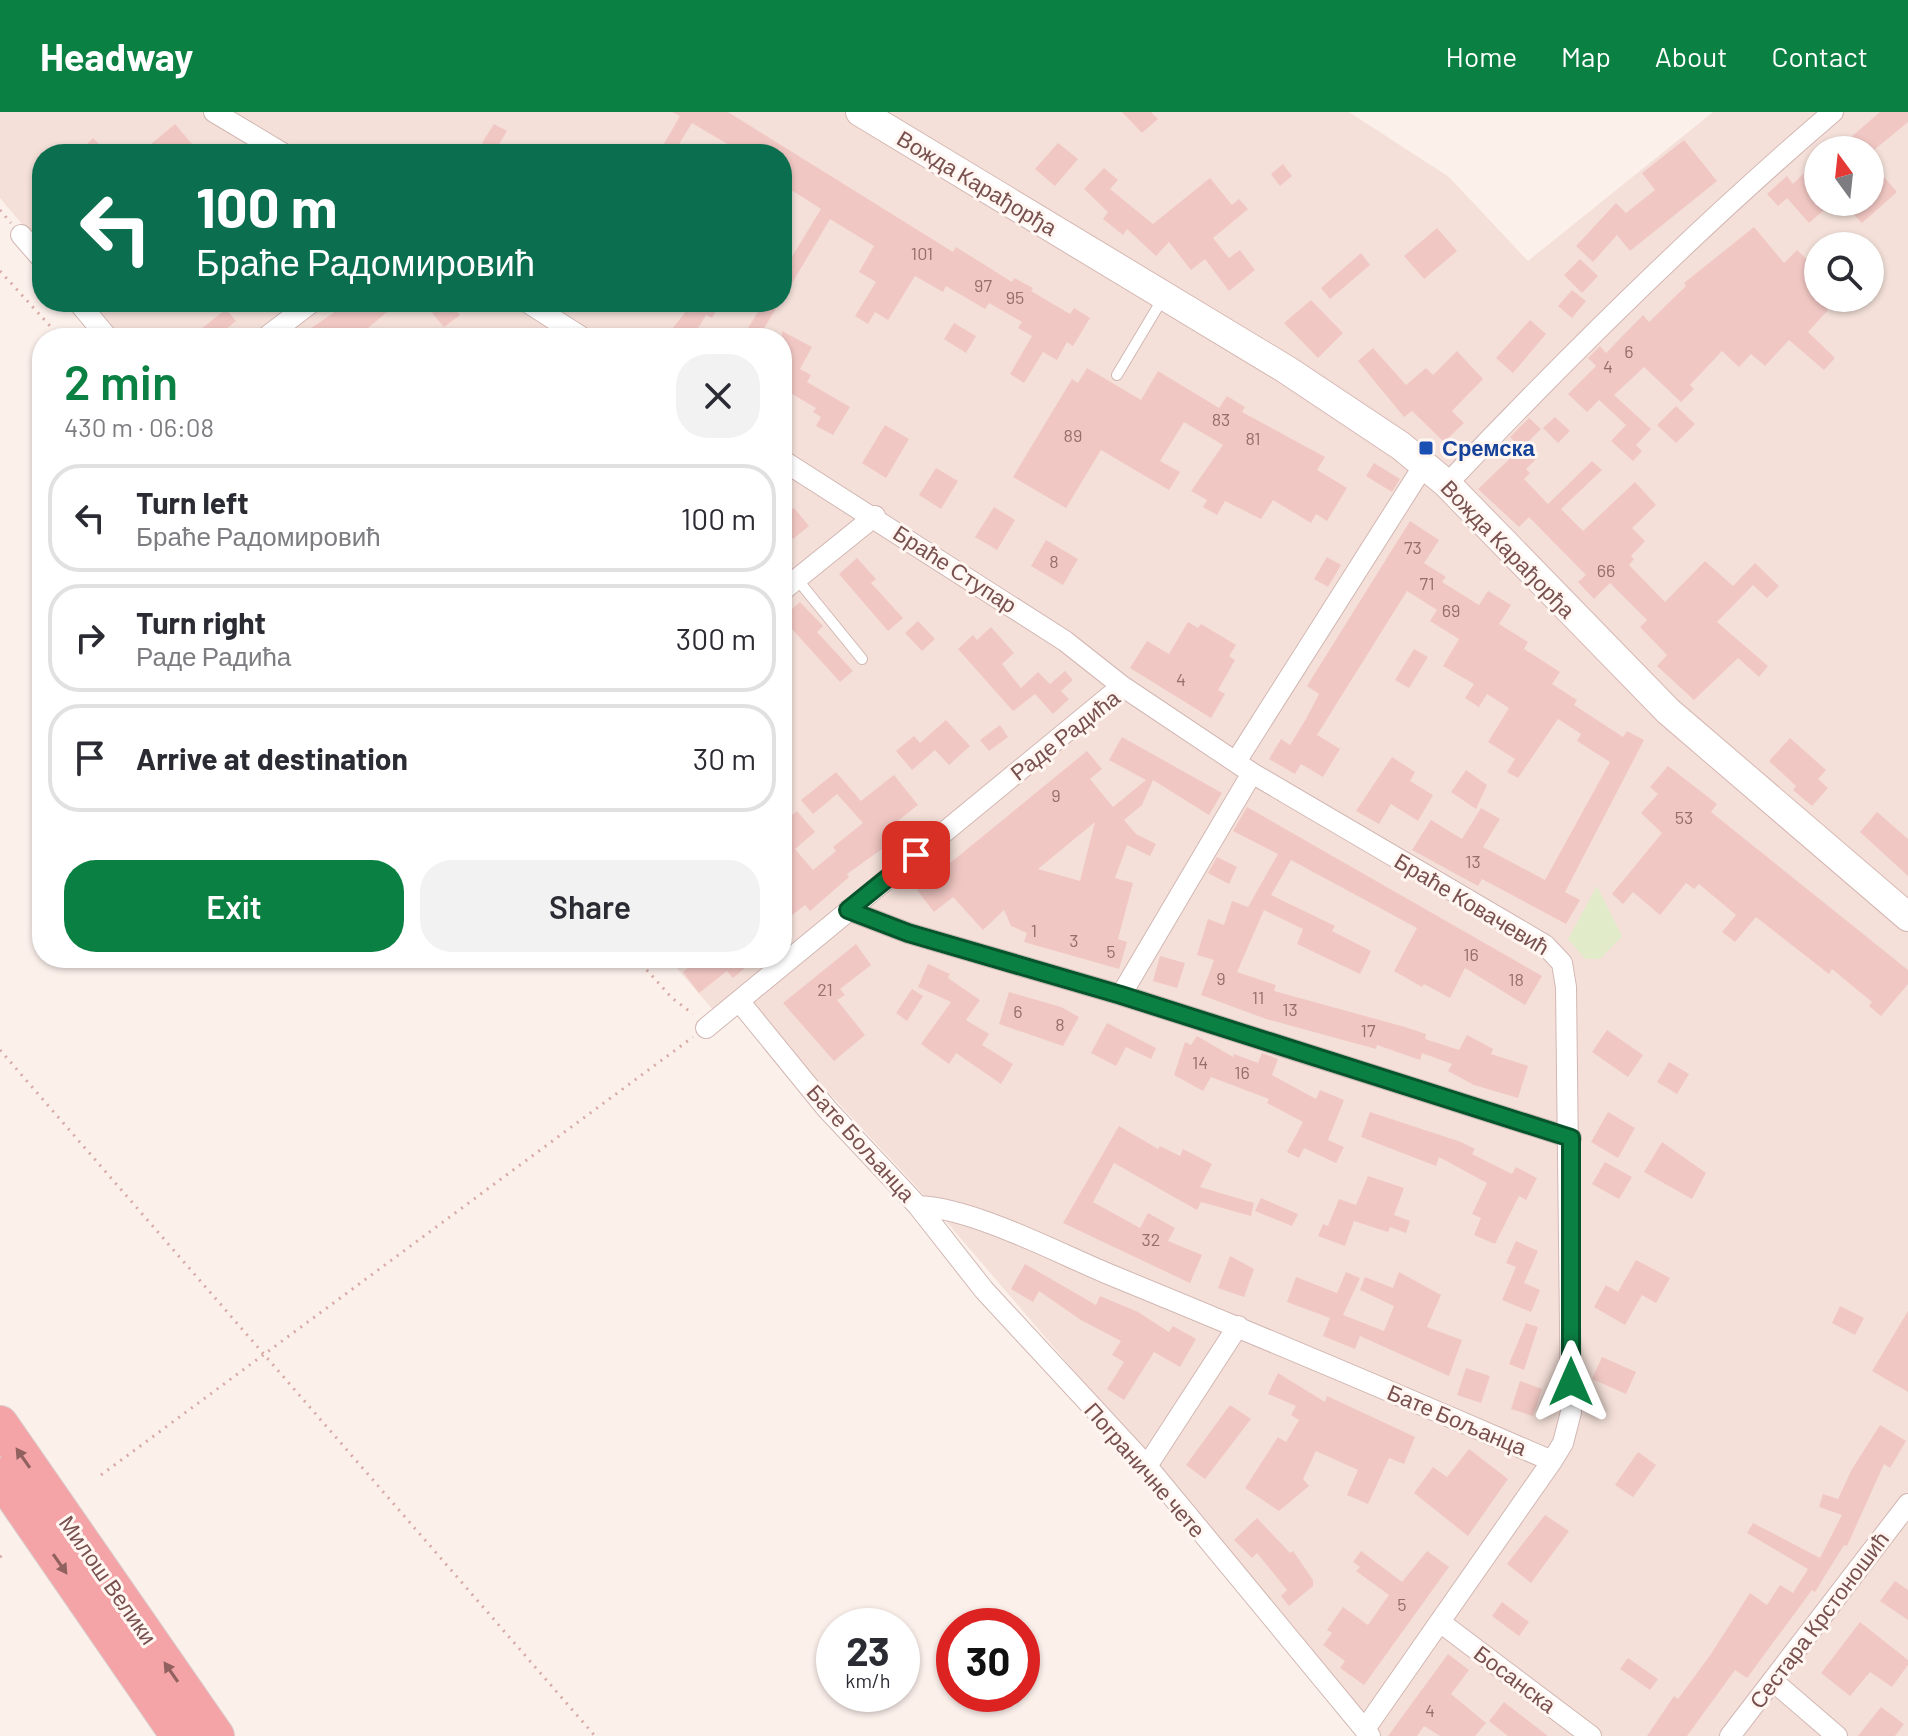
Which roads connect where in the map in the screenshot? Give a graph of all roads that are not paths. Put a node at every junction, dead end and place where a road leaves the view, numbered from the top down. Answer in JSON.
{"nodes":[{"id":1,"x":214,"y":112,"type":"edge"},
{"id":2,"x":860,"y":112,"type":"edge"},
{"id":3,"x":1833,"y":112,"type":"edge"},
{"id":4,"x":267,"y":144,"type":"edge"},
{"id":5,"x":21,"y":235,"type":"dead end"},
{"id":6,"x":32,"y":248,"type":"edge"},
{"id":7,"x":1164,"y":296,"type":"junction"},
{"id":8,"x":86,"y":312,"type":"edge"},
{"id":9,"x":299,"y":312,"type":"edge"},
{"id":10,"x":543,"y":312,"type":"edge"},
{"id":11,"x":100,"y":328,"type":"edge"},
{"id":12,"x":278,"y":328,"type":"edge"},
{"id":13,"x":567,"y":328,"type":"edge"},
{"id":14,"x":1117,"y":375,"type":"dead end"},
{"id":15,"x":1424,"y":465,"type":"junction"},
{"id":16,"x":792,"y":466,"type":"edge"},
{"id":17,"x":1447,"y":484,"type":"junction"},
{"id":18,"x":875,"y":516,"type":"junction"},
{"id":19,"x":792,"y":583,"type":"edge"},
{"id":20,"x":792,"y":587,"type":"edge"},
{"id":21,"x":862,"y":659,"type":"dead end"},
{"id":22,"x":1122,"y":686,"type":"junction"},
{"id":23,"x":1244,"y":767,"type":"junction"},
{"id":24,"x":848,"y":910,"type":"junction"},
{"id":25,"x":1908,"y":917,"type":"edge"},
{"id":26,"x":792,"y":957,"type":"edge"},
{"id":27,"x":779,"y":968,"type":"edge"},
{"id":28,"x":1121,"y":995,"type":"junction"},
{"id":29,"x":739,"y":1001,"type":"junction"},
{"id":30,"x":711,"y":1024,"type":"road end"},
{"id":31,"x":1571,"y":1138,"type":"junction"},
{"id":32,"x":918,"y":1206,"type":"junction"},
{"id":33,"x":1238,"y":1326,"type":"junction"},
{"id":34,"x":0,"y":1424,"type":"edge"},
{"id":35,"x":1552,"y":1461,"type":"junction"},
{"id":36,"x":1147,"y":1466,"type":"junction"},
{"id":37,"x":0,"y":1476,"type":"edge"},
{"id":38,"x":1908,"y":1504,"type":"edge"},
{"id":39,"x":1440,"y":1622,"type":"junction"},
{"id":40,"x":1773,"y":1681,"type":"junction"},
{"id":41,"x":1367,"y":1732,"type":"edge"},
{"id":42,"x":179,"y":1736,"type":"edge"},
{"id":43,"x":216,"y":1736,"type":"edge"},
{"id":44,"x":1591,"y":1736,"type":"edge"},
{"id":45,"x":1730,"y":1736,"type":"edge"},
{"id":46,"x":1837,"y":1736,"type":"edge"}],
"edges":[{"from":1,"to":4,"type":"street"},
{"from":2,"to":7,"type":"main road","name":"Вожда Карађорђа"},
{"from":3,"to":17,"type":"street"},
{"from":5,"to":6,"type":"street"},
{"from":7,"to":14,"type":"lane"},
{"from":7,"to":15,"type":"main road","name":"Вожда Карађорђа"},
{"from":8,"to":11,"type":"street"},
{"from":9,"to":12,"type":"street"},
{"from":10,"to":13,"type":"street"},
{"from":15,"to":17,"type":"main road","name":"Вожда Карађорђа"},
{"from":15,"to":23,"type":"street"},
{"from":16,"to":18,"type":"street","name":"Браће Ступар"},
{"from":17,"to":25,"type":"main road","name":"Вожда Карађорђа"},
{"from":18,"to":19,"type":"street"},
{"from":18,"to":22,"type":"street","name":"Браће Ступар"},
{"from":20,"to":21,"type":"lane"},
{"from":22,"to":23,"type":"street","name":"Раде Радића"},
{"from":22,"to":24,"type":"street","name":"Раде Радића"},
{"from":23,"to":28,"type":"street"},
{"from":23,"to":31,"type":"street","name":"Браће Ковачевић"},
{"from":24,"to":26,"type":"street","name":"Раде Радића"},
{"from":24,"to":28,"type":"street"},
{"from":27,"to":29,"type":"street","name":"Раде Радића"},
{"from":28,"to":31,"type":"street"},
{"from":29,"to":30,"type":"street","name":"Раде Радића"},
{"from":29,"to":32,"type":"street","name":"Бате Бољанца"},
{"from":31,"to":35,"type":"street","name":"Браће Ковачевић"},
{"from":32,"to":33,"type":"street","name":"Бате Бољанца"},
{"from":32,"to":36,"type":"street","name":"Пограничне чете"},
{"from":33,"to":35,"type":"street","name":"Бате Бољанца"},
{"from":33,"to":36,"type":"street"},
{"from":43,"to":34,"type":"highway","name":"Милош Велики","one_way":true},
{"from":35,"to":39,"type":"street","name":"Бате Бољанца"},
{"from":36,"to":41,"type":"street","name":"Пограничне чете"},
{"from":37,"to":42,"type":"highway","name":"Милош Велики","one_way":true},
{"from":38,"to":40,"type":"street","name":"Сестара Крстоношић"},
{"from":39,"to":41,"type":"street","name":"Бате Бољанца"},
{"from":39,"to":44,"type":"street","name":"Босанска"},
{"from":40,"to":45,"type":"street","name":"Сестара Крстоношић"},
{"from":40,"to":46,"type":"street"}]}
